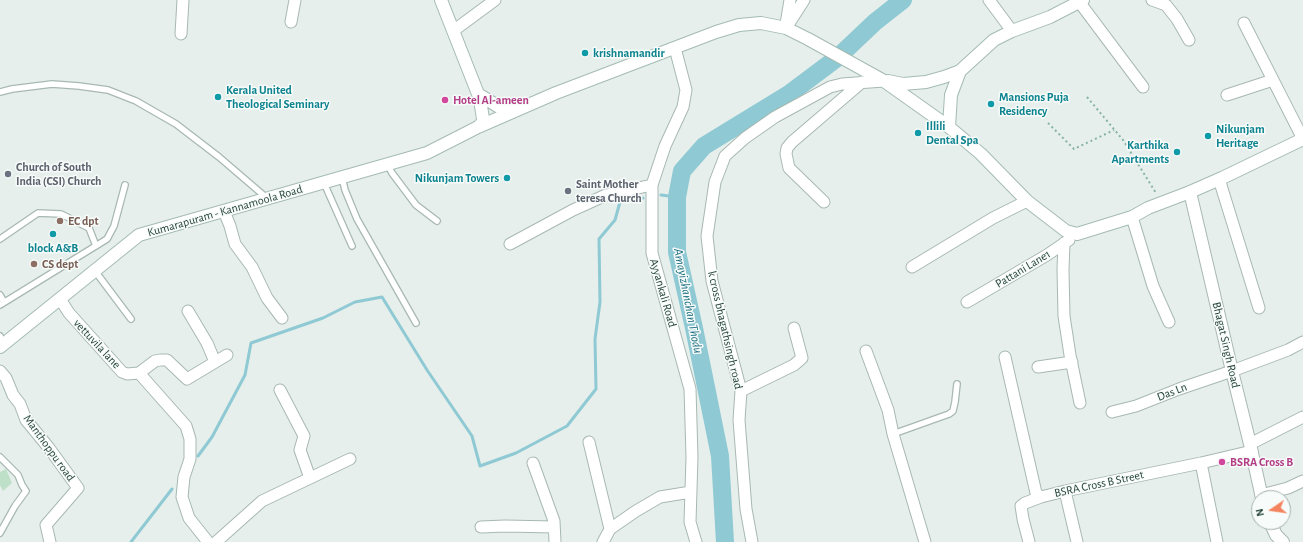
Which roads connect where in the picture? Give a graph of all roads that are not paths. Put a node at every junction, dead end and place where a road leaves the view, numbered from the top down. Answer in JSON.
{"nodes":[{"id":1,"x":183,"y":0,"type":"edge"},
{"id":2,"x":296,"y":0,"type":"edge"},
{"id":3,"x":441,"y":0,"type":"edge"},
{"id":4,"x":495,"y":0,"type":"edge"},
{"id":5,"x":790,"y":0,"type":"edge"},
{"id":6,"x":804,"y":0,"type":"edge"},
{"id":7,"x":989,"y":0,"type":"edge"},
{"id":8,"x":1152,"y":0,"type":"edge"},
{"id":9,"x":1081,"y":1,"type":"edge"},
{"id":10,"x":291,"y":22,"type":"dead end"},
{"id":11,"x":1244,"y":23,"type":"dead end"},
{"id":12,"x":786,"y":28,"type":"junction"},
{"id":13,"x":453,"y":31,"type":"junction"},
{"id":14,"x":1012,"y":31,"type":"junction"},
{"id":15,"x":182,"y":34,"type":"dead end"},
{"id":16,"x":1189,"y":40,"type":"dead end"},
{"id":17,"x":675,"y":48,"type":"junction"},
{"id":18,"x":960,"y":70,"type":"junction"},
{"id":19,"x":866,"y":78,"type":"junction"},
{"id":20,"x":1273,"y":80,"type":"junction"},
{"id":21,"x":884,"y":81,"type":"junction"},
{"id":22,"x":1144,"y":87,"type":"dead end"},
{"id":23,"x":0,"y":92,"type":"edge"},
{"id":24,"x":478,"y":94,"type":"junction"},
{"id":25,"x":1227,"y":95,"type":"dead end"},
{"id":26,"x":520,"y":109,"type":"junction"},
{"id":27,"x":478,"y":127,"type":"junction"},
{"id":28,"x":949,"y":127,"type":"junction"},
{"id":29,"x":1303,"y":139,"type":"edge"},
{"id":30,"x":387,"y":164,"type":"junction"},
{"id":31,"x":342,"y":177,"type":"junction"},
{"id":32,"x":1219,"y":179,"type":"junction"},
{"id":33,"x":324,"y":182,"type":"junction"},
{"id":34,"x":125,"y":185,"type":"dead end"},
{"id":35,"x":652,"y":185,"type":"junction"},
{"id":36,"x":1190,"y":192,"type":"junction"},
{"id":37,"x":268,"y":199,"type":"junction"},
{"id":38,"x":1027,"y":201,"type":"junction"},
{"id":39,"x":824,"y":202,"type":"dead end"},
{"id":40,"x":224,"y":212,"type":"junction"},
{"id":41,"x":1132,"y":217,"type":"junction"},
{"id":42,"x":437,"y":221,"type":"dead end"},
{"id":43,"x":1077,"y":234,"type":"junction"},
{"id":44,"x":0,"y":239,"type":"edge"},
{"id":45,"x":1064,"y":243,"type":"junction"},
{"id":46,"x":510,"y":244,"type":"dead end"},
{"id":47,"x":96,"y":246,"type":"junction"},
{"id":48,"x":352,"y":246,"type":"dead end"},
{"id":49,"x":912,"y":266,"type":"dead end"},
{"id":50,"x":94,"y":271,"type":"junction"},
{"id":51,"x":0,"y":295,"type":"edge"},
{"id":52,"x":60,"y":299,"type":"junction"},
{"id":53,"x":967,"y":302,"type":"dead end"},
{"id":54,"x":2,"y":304,"type":"edge"},
{"id":55,"x":1258,"y":308,"type":"dead end"},
{"id":56,"x":188,"y":311,"type":"dead end"},
{"id":57,"x":282,"y":318,"type":"dead end"},
{"id":58,"x":131,"y":319,"type":"dead end"},
{"id":59,"x":1169,"y":322,"type":"dead end"},
{"id":60,"x":416,"y":323,"type":"dead end"},
{"id":61,"x":794,"y":328,"type":"dead end"},
{"id":62,"x":1,"y":342,"type":"edge"},
{"id":63,"x":1303,"y":342,"type":"edge"},
{"id":64,"x":866,"y":351,"type":"dead end"},
{"id":65,"x":227,"y":355,"type":"dead end"},
{"id":66,"x":1005,"y":357,"type":"dead end"},
{"id":67,"x":1071,"y":358,"type":"junction"},
{"id":68,"x":215,"y":362,"type":"junction"},
{"id":69,"x":1038,"y":367,"type":"dead end"},
{"id":70,"x":0,"y":371,"type":"edge"},
{"id":71,"x":1232,"y":371,"type":"junction"},
{"id":72,"x":139,"y":373,"type":"junction"},
{"id":73,"x":957,"y":384,"type":"dead end"},
{"id":74,"x":280,"y":390,"type":"dead end"},
{"id":75,"x":741,"y":391,"type":"junction"},
{"id":76,"x":1080,"y":403,"type":"dead end"},
{"id":77,"x":1112,"y":412,"type":"dead end"},
{"id":78,"x":1303,"y":417,"type":"edge"},
{"id":79,"x":893,"y":434,"type":"junction"},
{"id":80,"x":589,"y":442,"type":"dead end"},
{"id":81,"x":1251,"y":447,"type":"junction"},
{"id":82,"x":0,"y":457,"type":"edge"},
{"id":83,"x":350,"y":459,"type":"dead end"},
{"id":84,"x":533,"y":463,"type":"dead end"},
{"id":85,"x":1201,"y":463,"type":"junction"},
{"id":86,"x":310,"y":478,"type":"junction"},
{"id":87,"x":1303,"y":481,"type":"edge"},
{"id":88,"x":1260,"y":490,"type":"edge"},
{"id":89,"x":1281,"y":490,"type":"edge"},
{"id":90,"x":1065,"y":491,"type":"junction"},
{"id":91,"x":691,"y":492,"type":"junction"},
{"id":92,"x":1041,"y":497,"type":"junction"},
{"id":93,"x":481,"y":527,"type":"dead end"},
{"id":94,"x":554,"y":527,"type":"junction"},
{"id":95,"x":610,"y":529,"type":"junction"},
{"id":96,"x":1274,"y":530,"type":"edge"},
{"id":97,"x":0,"y":533,"type":"edge"},
{"id":98,"x":50,"y":542,"type":"edge"},
{"id":99,"x":208,"y":542,"type":"edge"},
{"id":100,"x":216,"y":542,"type":"edge"},
{"id":101,"x":555,"y":542,"type":"edge"},
{"id":102,"x":603,"y":542,"type":"edge"},
{"id":103,"x":696,"y":542,"type":"edge"},
{"id":104,"x":752,"y":542,"type":"edge"},
{"id":105,"x":925,"y":542,"type":"edge"},
{"id":106,"x":1029,"y":542,"type":"edge"},
{"id":107,"x":1077,"y":542,"type":"edge"},
{"id":108,"x":1217,"y":542,"type":"edge"},
{"id":109,"x":1283,"y":542,"type":"edge"}],
"edges":[{"from":1,"to":15,"type":"street"},
{"from":2,"to":10,"type":"street"},
{"from":3,"to":13,"type":"main road"},
{"from":4,"to":13,"type":"street"},
{"from":5,"to":12,"type":"street"},
{"from":6,"to":12,"type":"street"},
{"from":7,"to":14,"type":"street"},
{"from":8,"to":16,"type":"street"},
{"from":9,"to":14,"type":"main road"},
{"from":9,"to":22,"type":"street"},
{"from":11,"to":20,"type":"street"},
{"from":12,"to":17,"type":"main road","name":"Kumarapuram - Kannamoola Road"},
{"from":12,"to":19,"type":"main road","name":"Kumarapuram - Kannamoola Road"},
{"from":13,"to":24,"type":"main road"},
{"from":14,"to":18,"type":"main road"},
{"from":17,"to":26,"type":"main road","name":"Kumarapuram - Kannamoola Road"},
{"from":17,"to":35,"type":"street","name":"Ayyankali Road"},
{"from":18,"to":21,"type":"main road"},
{"from":18,"to":28,"type":"main road"},
{"from":19,"to":21,"type":"main road","name":"Kumarapuram - Kannamoola Road"},
{"from":19,"to":39,"type":"street"},
{"from":19,"to":75,"type":"street","name":"k cross bhagathsingh road"},
{"from":20,"to":25,"type":"street"},
{"from":20,"to":29,"type":"street"},
{"from":21,"to":28,"type":"main road"},
{"from":23,"to":37,"type":"lane"},
{"from":24,"to":26,"type":"main road"},
{"from":24,"to":27,"type":"main road"},
{"from":26,"to":27,"type":"main road","name":"Kumarapuram - Kannamoola Road"},
{"from":27,"to":30,"type":"main road","name":"Kumarapuram - Kannamoola Road"},
{"from":28,"to":38,"type":"main road"},
{"from":29,"to":32,"type":"main road"},
{"from":30,"to":31,"type":"main road","name":"Kumarapuram - Kannamoola Road"},
{"from":30,"to":42,"type":"lane"},
{"from":31,"to":33,"type":"main road","name":"Kumarapuram - Kannamoola Road"},
{"from":31,"to":60,"type":"lane"},
{"from":32,"to":36,"type":"main road"},
{"from":32,"to":55,"type":"street"},
{"from":33,"to":37,"type":"main road","name":"Kumarapuram - Kannamoola Road"},
{"from":33,"to":48,"type":"lane"},
{"from":34,"to":47,"type":"lane"},
{"from":35,"to":46,"type":"street"},
{"from":35,"to":91,"type":"street","name":"Ayyankali Road"},
{"from":36,"to":41,"type":"main road"},
{"from":36,"to":71,"type":"main road","name":"Bhagat Singh Road"},
{"from":37,"to":40,"type":"main road","name":"Kumarapuram - Kannamoola Road"},
{"from":38,"to":43,"type":"main road"},
{"from":38,"to":49,"type":"street"},
{"from":40,"to":50,"type":"main road","name":"Kumarapuram - Kannamoola Road"},
{"from":40,"to":57,"type":"street"},
{"from":41,"to":43,"type":"main road"},
{"from":41,"to":59,"type":"street"},
{"from":43,"to":45,"type":"street","name":"Pattani Lane1"},
{"from":44,"to":47,"type":"lane"},
{"from":45,"to":53,"type":"street","name":"Pattani Lane1"},
{"from":45,"to":67,"type":"street"},
{"from":47,"to":54,"type":"lane"},
{"from":50,"to":52,"type":"main road","name":"Kumarapuram - Kannamoola Road"},
{"from":50,"to":58,"type":"lane"},
{"from":51,"to":54,"type":"lane"},
{"from":52,"to":62,"type":"main road","name":"Kumarapuram - Kannamoola Road"},
{"from":52,"to":72,"type":"street","name":"vettuvila lane"},
{"from":56,"to":68,"type":"street"},
{"from":61,"to":75,"type":"street"},
{"from":63,"to":71,"type":"street","name":"Das Ln"},
{"from":64,"to":79,"type":"street"},
{"from":65,"to":68,"type":"street"},
{"from":66,"to":92,"type":"street","name":"BSRA Cross B Street"},
{"from":67,"to":69,"type":"street"},
{"from":67,"to":76,"type":"street"},
{"from":68,"to":72,"type":"street"},
{"from":70,"to":98,"type":"street","name":"Manthoppu road"},
{"from":71,"to":77,"type":"street","name":"Das Ln"},
{"from":71,"to":81,"type":"main road","name":"Bhagat Singh Road"},
{"from":72,"to":99,"type":"street"},
{"from":73,"to":79,"type":"lane"},
{"from":74,"to":86,"type":"street"},
{"from":75,"to":104,"type":"street","name":"k cross bhagathsingh road"},
{"from":78,"to":81,"type":"street","name":"BSRA Cross B Street"},
{"from":79,"to":105,"type":"street"},
{"from":80,"to":95,"type":"street"},
{"from":81,"to":85,"type":"street","name":"BSRA Cross B Street"},
{"from":81,"to":88,"type":"main road","name":"Bhagat Singh Road"},
{"from":82,"to":97,"type":"lane"},
{"from":83,"to":86,"type":"street"},
{"from":84,"to":94,"type":"street"},
{"from":85,"to":90,"type":"street","name":"BSRA Cross B Street"},
{"from":85,"to":108,"type":"street"},
{"from":86,"to":100,"type":"street"},
{"from":87,"to":89,"type":"street"},
{"from":90,"to":92,"type":"street","name":"BSRA Cross B Street"},
{"from":90,"to":107,"type":"street"},
{"from":91,"to":95,"type":"street"},
{"from":91,"to":103,"type":"street","name":"Ayyankali Road"},
{"from":92,"to":106,"type":"street"},
{"from":93,"to":94,"type":"street"},
{"from":94,"to":101,"type":"street"},
{"from":95,"to":102,"type":"street"},
{"from":96,"to":109,"type":"main road"}]}
